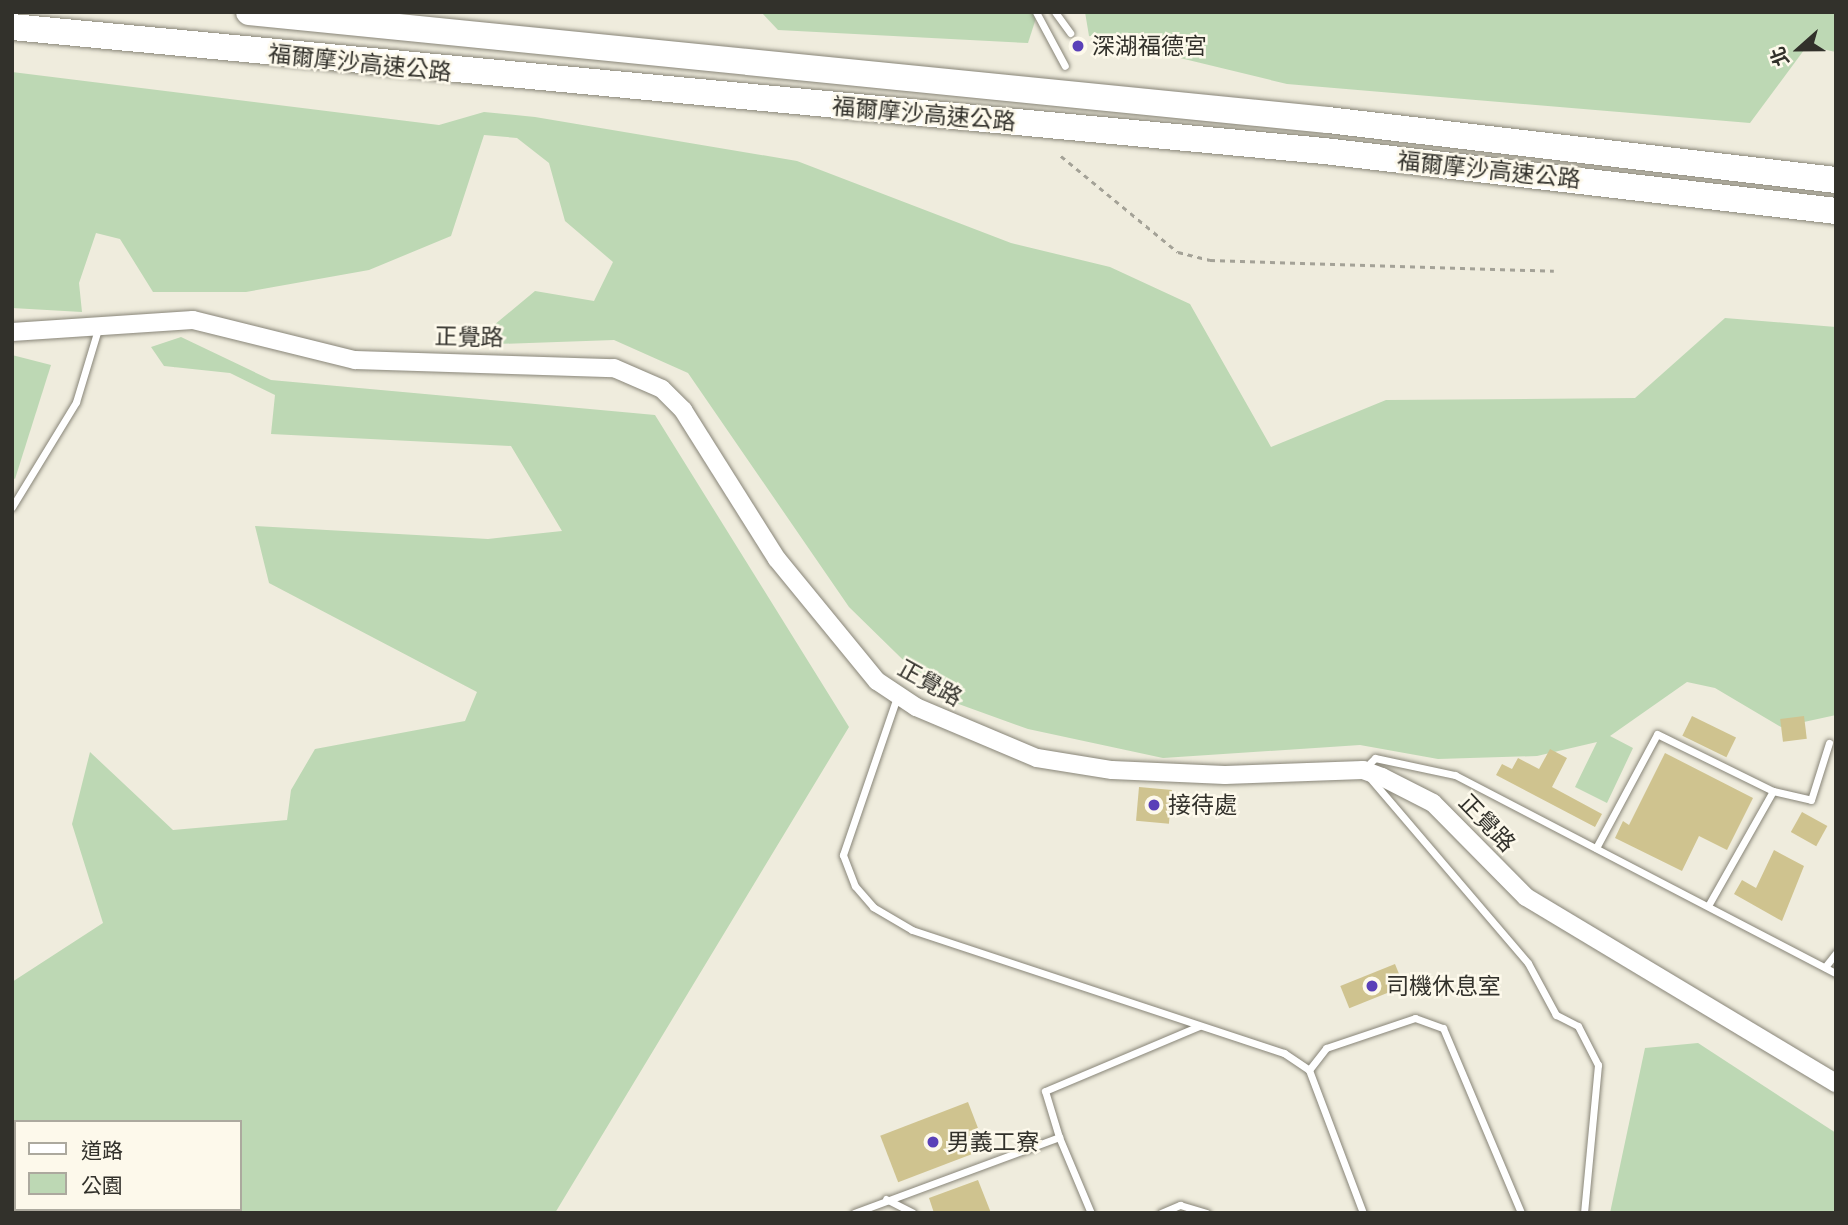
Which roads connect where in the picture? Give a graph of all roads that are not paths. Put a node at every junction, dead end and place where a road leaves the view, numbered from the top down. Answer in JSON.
{"nodes":[{"id":1,"x":249,"y":12,"type":"edge"},
{"id":2,"x":1036,"y":12,"type":"edge"},
{"id":3,"x":1055,"y":12,"type":"edge"},
{"id":4,"x":12,"y":27,"type":"edge"},
{"id":5,"x":1070,"y":33,"type":"dead end"},
{"id":6,"x":1065,"y":66,"type":"dead end"},
{"id":7,"x":1836,"y":180,"type":"edge"},
{"id":8,"x":1836,"y":211,"type":"edge"},
{"id":9,"x":98,"y":329,"type":"junction"},
{"id":10,"x":12,"y":332,"type":"edge"},
{"id":11,"x":12,"y":506,"type":"edge"},
{"id":12,"x":897,"y":696,"type":"junction"},
{"id":13,"x":1829,"y":743,"type":"dead end"},
{"id":14,"x":1363,"y":770,"type":"junction"},
{"id":15,"x":1773,"y":791,"type":"junction"},
{"id":16,"x":1596,"y":848,"type":"junction"},
{"id":17,"x":1709,"y":906,"type":"junction"},
{"id":18,"x":1836,"y":953,"type":"edge"},
{"id":19,"x":1825,"y":967,"type":"junction"},
{"id":20,"x":1836,"y":973,"type":"edge"},
{"id":21,"x":1200,"y":1026,"type":"junction"},
{"id":22,"x":1309,"y":1070,"type":"junction"},
{"id":23,"x":1836,"y":1083,"type":"edge"},
{"id":24,"x":1059,"y":1137,"type":"junction"},
{"id":25,"x":886,"y":1199,"type":"junction"},
{"id":26,"x":854,"y":1213,"type":"edge"},
{"id":27,"x":913,"y":1213,"type":"edge"},
{"id":28,"x":1091,"y":1213,"type":"edge"},
{"id":29,"x":1161,"y":1213,"type":"edge"},
{"id":30,"x":1207,"y":1213,"type":"edge"},
{"id":31,"x":1363,"y":1213,"type":"edge"},
{"id":32,"x":1521,"y":1213,"type":"edge"},
{"id":33,"x":1584,"y":1213,"type":"edge"}],
"edges":[{"from":1,"to":7,"type":"highway","name":"福爾摩沙高速公路"},
{"from":2,"to":6,"type":"lane"},
{"from":3,"to":5,"type":"lane"},
{"from":4,"to":8,"type":"highway","name":"福爾摩沙高速公路"},
{"from":9,"to":10,"type":"street","name":"正覺路"},
{"from":9,"to":11,"type":"lane"},
{"from":9,"to":12,"type":"street","name":"正覺路"},
{"from":12,"to":14,"type":"street","name":"正覺路"},
{"from":12,"to":21,"type":"lane"},
{"from":13,"to":15,"type":"lane"},
{"from":14,"to":16,"type":"lane"},
{"from":14,"to":23,"type":"street","name":"正覺路"},
{"from":14,"to":33,"type":"lane"},
{"from":15,"to":16,"type":"lane"},
{"from":15,"to":17,"type":"lane"},
{"from":16,"to":17,"type":"lane"},
{"from":17,"to":19,"type":"lane"},
{"from":18,"to":19,"type":"lane"},
{"from":19,"to":20,"type":"lane"},
{"from":21,"to":22,"type":"lane"},
{"from":21,"to":24,"type":"lane"},
{"from":22,"to":31,"type":"lane"},
{"from":22,"to":32,"type":"lane"},
{"from":24,"to":25,"type":"lane"},
{"from":24,"to":28,"type":"lane"},
{"from":25,"to":26,"type":"lane"},
{"from":25,"to":27,"type":"lane"},
{"from":29,"to":30,"type":"lane"}]}
